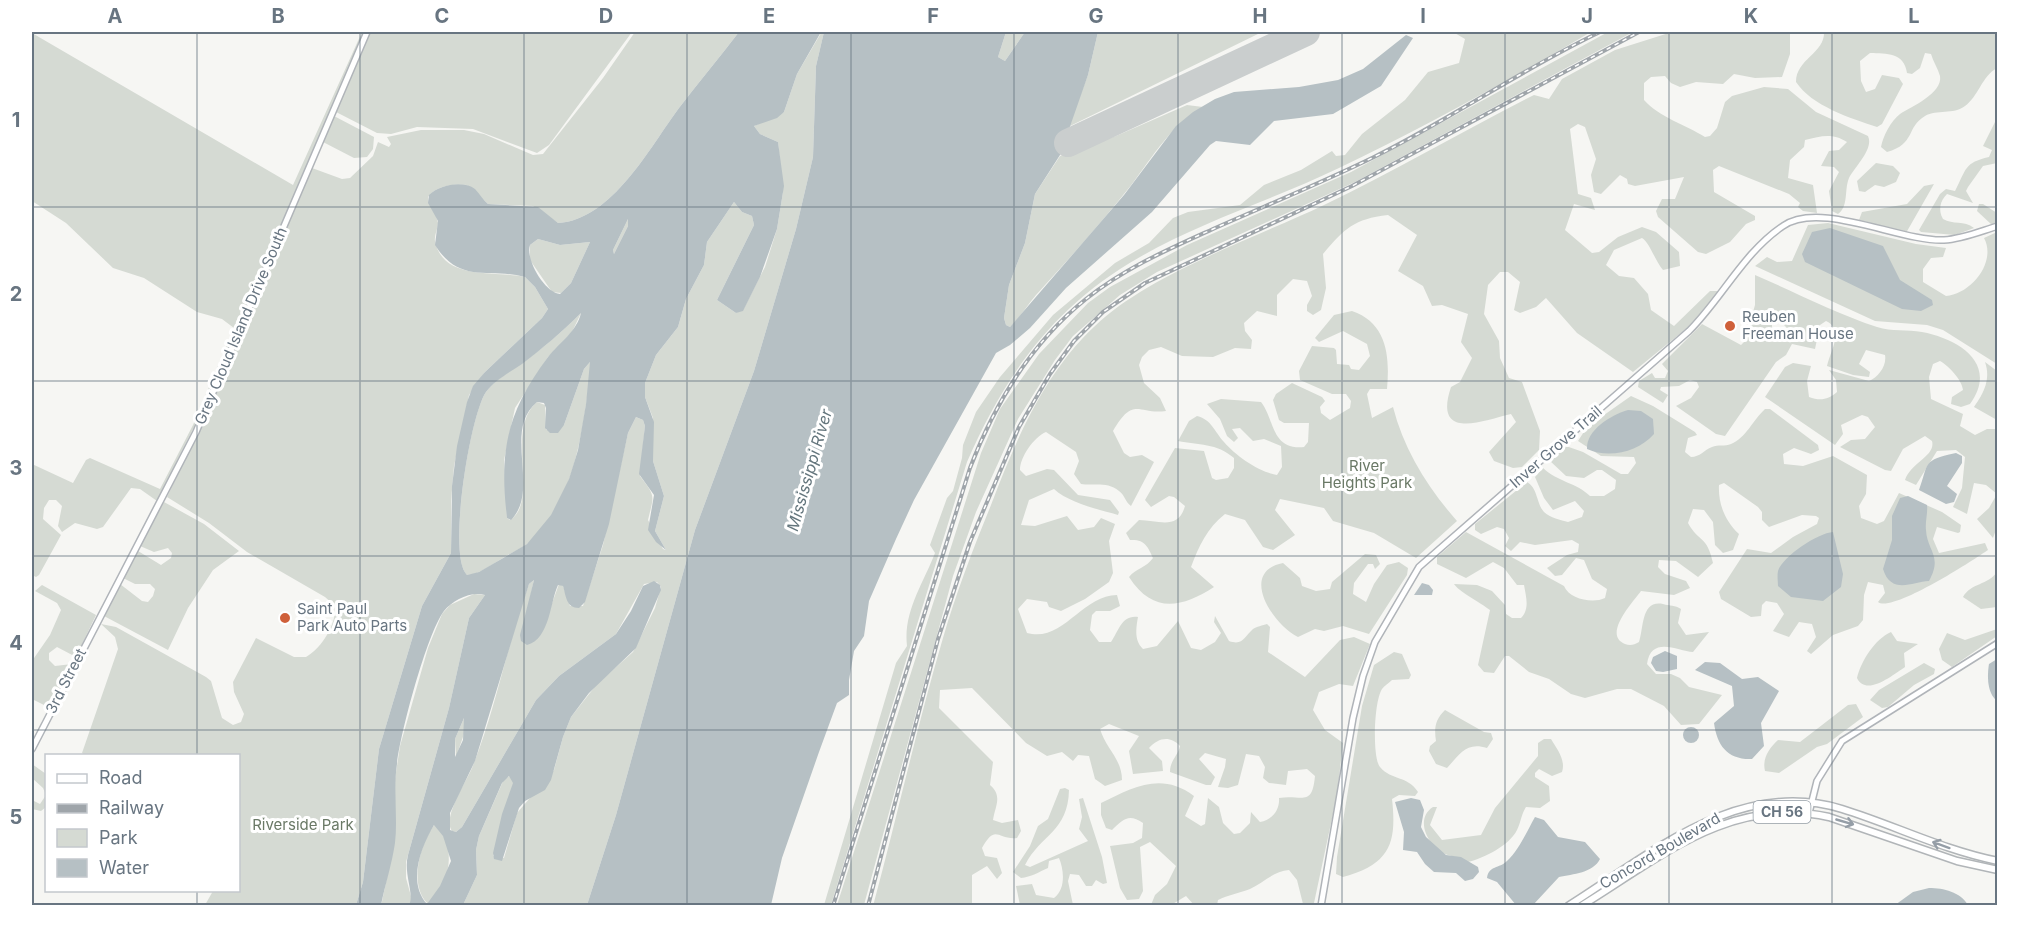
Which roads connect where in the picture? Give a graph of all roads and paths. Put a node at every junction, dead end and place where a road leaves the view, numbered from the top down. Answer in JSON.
{"nodes":[{"id":1,"x":367,"y":32,"type":"edge"},
{"id":2,"x":1998,"y":226,"type":"edge"},
{"id":3,"x":101,"y":613,"type":"joint"},
{"id":4,"x":1998,"y":643,"type":"edge"},
{"id":5,"x":32,"y":749,"type":"edge"},
{"id":6,"x":1812,"y":802,"type":"junction"},
{"id":7,"x":1809,"y":813,"type":"junction"},
{"id":8,"x":1998,"y":861,"type":"edge"},
{"id":9,"x":1998,"y":870,"type":"edge"},
{"id":10,"x":1321,"y":906,"type":"edge"},
{"id":11,"x":1568,"y":906,"type":"edge"},
{"id":12,"x":1581,"y":906,"type":"edge"}],
"edges":[{"from":1,"to":3,"type":"street","name":"Grey Cloud Island Drive South"},
{"from":2,"to":10,"type":"street","name":"Inver Grove Trail"},
{"from":3,"to":5,"type":"street","name":"3rd Street"},
{"from":4,"to":6,"type":"street"},
{"from":6,"to":7,"type":"street"},
{"from":8,"to":6,"type":"main road","name":"Concord Boulevard","number":"CH 56","one_way":true},
{"from":6,"to":11,"type":"main road","name":"Concord Boulevard","number":"CH 56"},
{"from":7,"to":9,"type":"main road","name":"Concord Boulevard","number":"CH 56","one_way":true},
{"from":7,"to":12,"type":"main road","name":"Concord Boulevard","number":"CH 56"}]}
